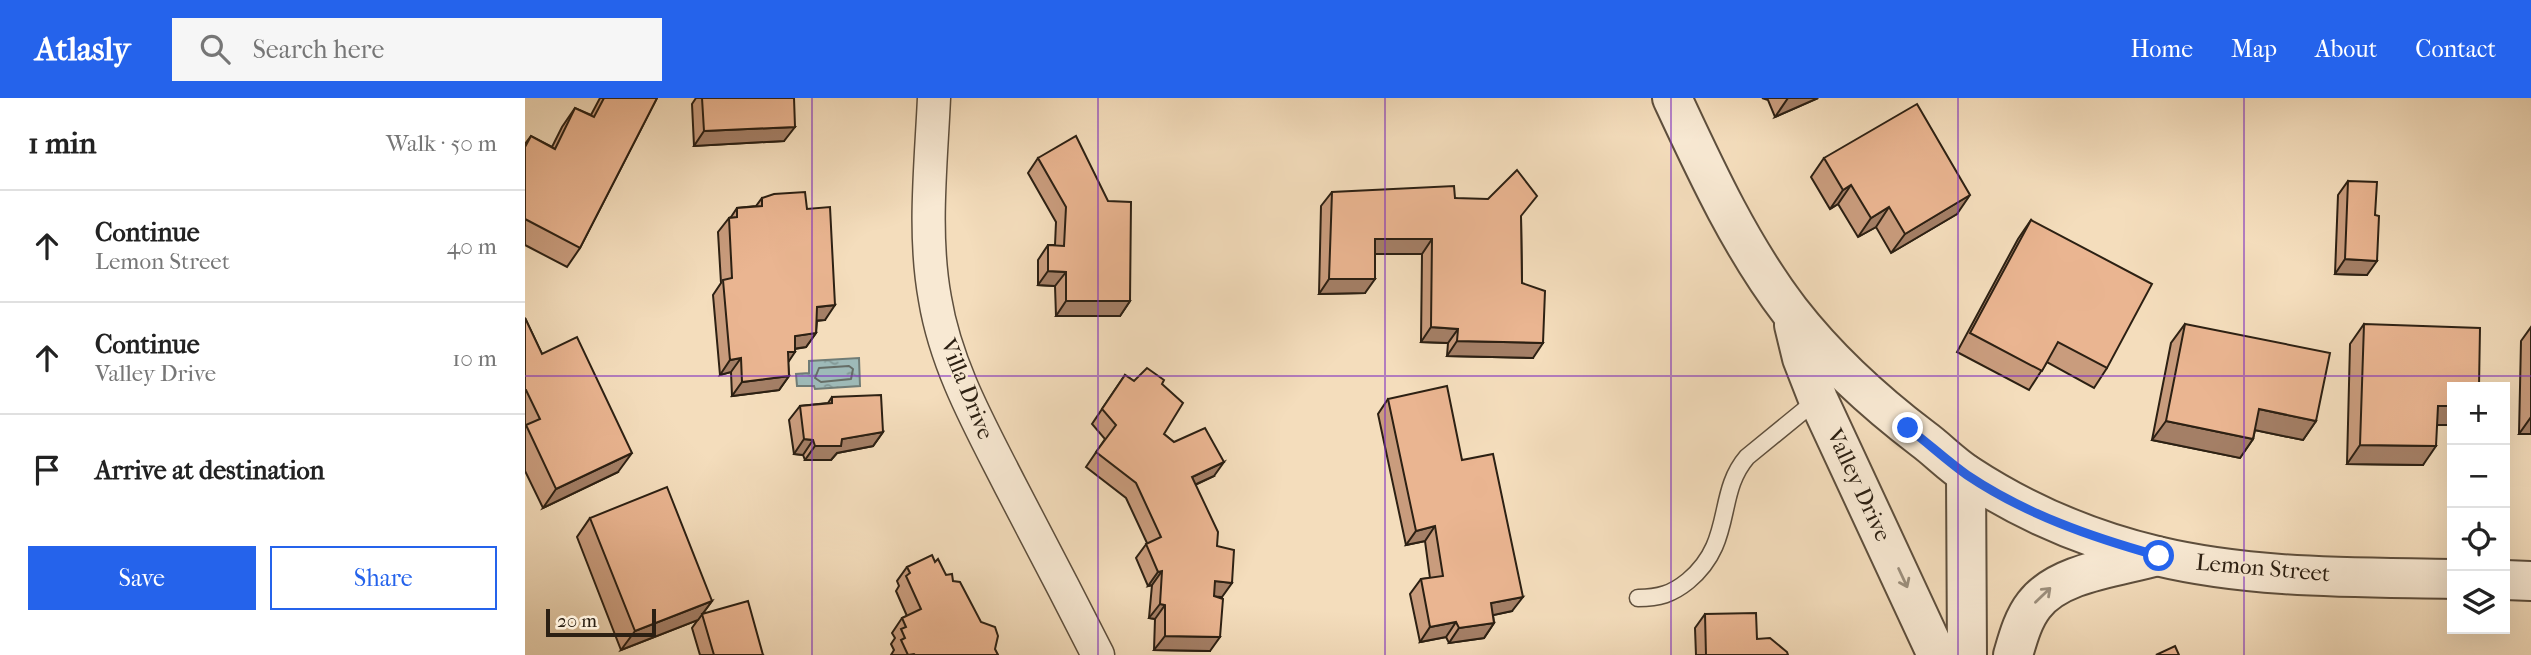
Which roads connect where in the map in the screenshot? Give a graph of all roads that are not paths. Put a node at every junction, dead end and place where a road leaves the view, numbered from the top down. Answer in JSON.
{"nodes":[{"id":1,"x":934,"y":98,"type":"edge"},
{"id":2,"x":1672,"y":98,"type":"edge"},
{"id":3,"x":1791,"y":312,"type":"junction"},
{"id":4,"x":1818,"y":399,"type":"junction"},
{"id":5,"x":1966,"y":474,"type":"junction"},
{"id":6,"x":2159,"y":556,"type":"junction"},
{"id":7,"x":2447,"y":579,"type":"edge"},
{"id":8,"x":2510,"y":580,"type":"edge"},
{"id":9,"x":2531,"y":581,"type":"edge"},
{"id":10,"x":1638,"y":598,"type":"dead end"},
{"id":11,"x":1098,"y":655,"type":"edge"},
{"id":12,"x":1937,"y":655,"type":"edge"},
{"id":13,"x":1967,"y":655,"type":"edge"},
{"id":14,"x":2013,"y":655,"type":"edge"}],
"edges":[{"from":1,"to":11,"type":"street","name":"Villa Drive"},
{"from":2,"to":3,"type":"street","name":"Valley Drive"},
{"from":3,"to":4,"type":"street","name":"Valley Drive"},
{"from":3,"to":5,"type":"street","name":"Valley Drive"},
{"from":4,"to":10,"type":"lane"},
{"from":4,"to":12,"type":"street","name":"Valley Drive","one_way":true},
{"from":5,"to":6,"type":"street","name":"Lemon Street"},
{"from":5,"to":13,"type":"street"},
{"from":6,"to":7,"type":"street","name":"Lemon Street"},
{"from":14,"to":6,"type":"street","one_way":true},
{"from":8,"to":9,"type":"street"}]}
